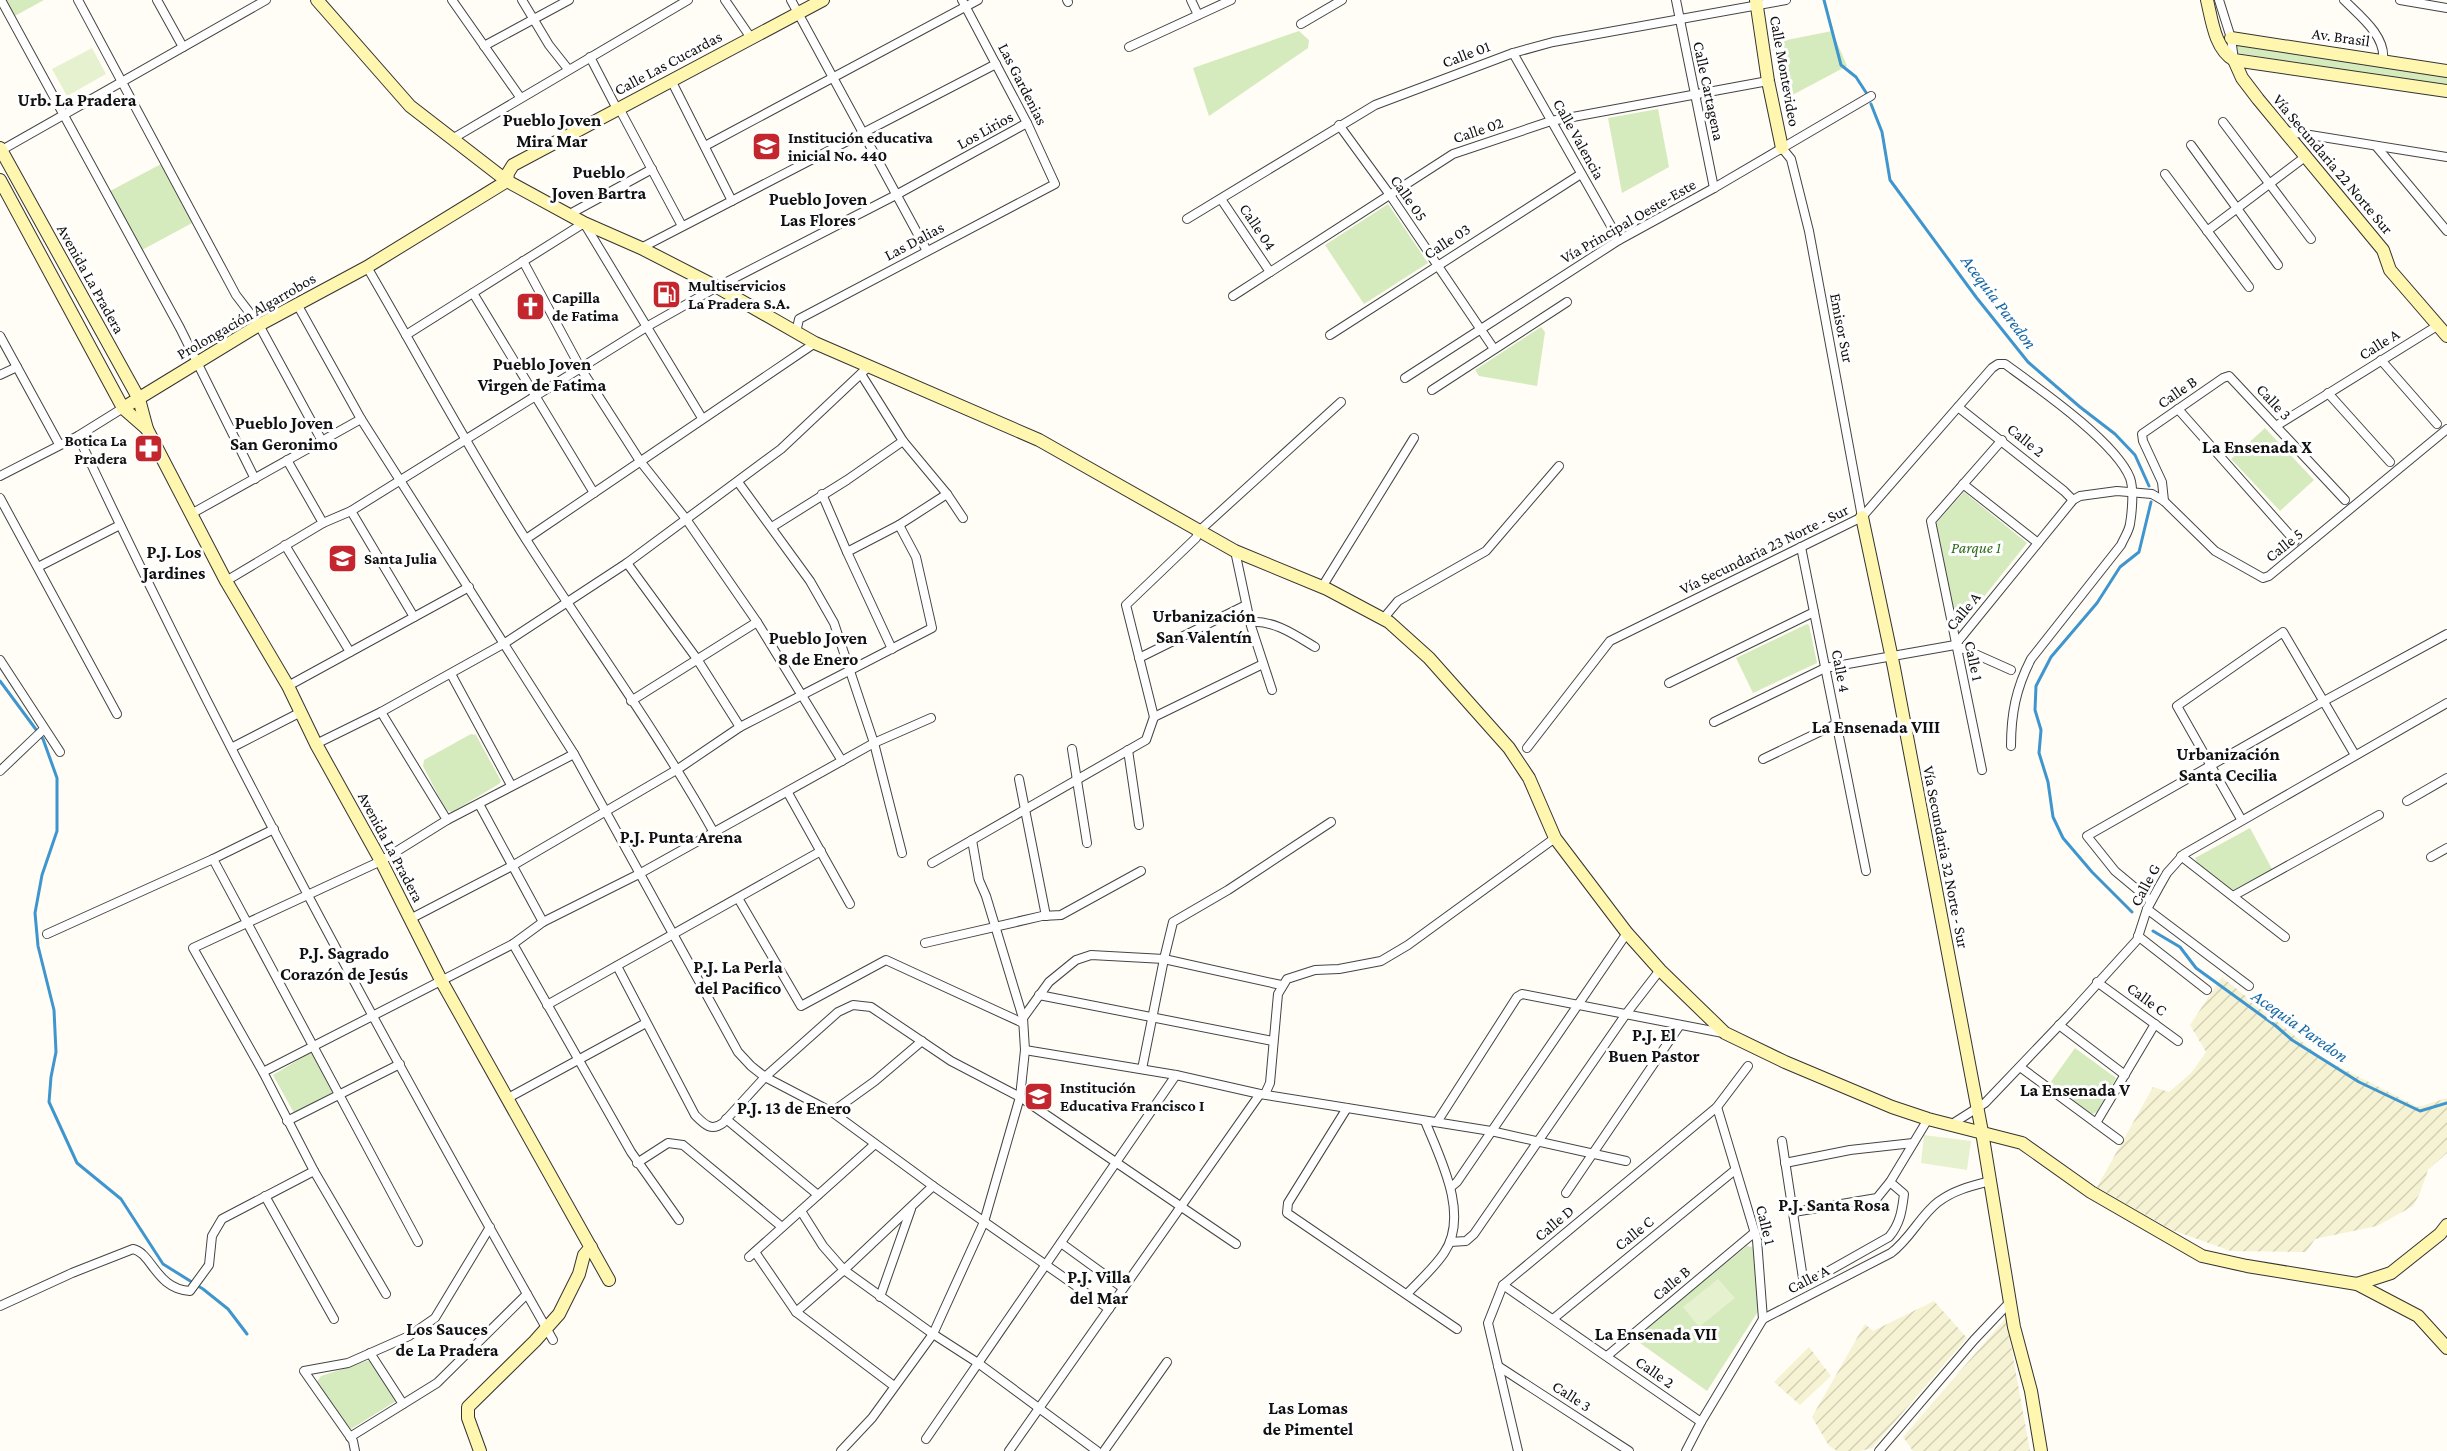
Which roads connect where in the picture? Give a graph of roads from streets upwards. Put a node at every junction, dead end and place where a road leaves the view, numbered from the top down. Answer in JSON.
{"nodes":[{"id":1,"x":1,"y":0,"type":"edge"},
{"id":2,"x":78,"y":0,"type":"edge"},
{"id":3,"x":157,"y":0,"type":"edge"},
{"id":4,"x":266,"y":0,"type":"edge"},
{"id":5,"x":317,"y":0,"type":"edge"},
{"id":6,"x":452,"y":0,"type":"edge"},
{"id":7,"x":522,"y":0,"type":"edge"},
{"id":8,"x":569,"y":0,"type":"edge"},
{"id":9,"x":688,"y":0,"type":"edge"},
{"id":10,"x":725,"y":0,"type":"edge"},
{"id":11,"x":791,"y":0,"type":"edge"},
{"id":12,"x":823,"y":0,"type":"edge"},
{"id":13,"x":978,"y":0,"type":"edge"},
{"id":14,"x":1191,"y":0,"type":"edge"},
{"id":15,"x":1231,"y":0,"type":"edge"},
{"id":16,"x":1342,"y":0,"type":"edge"},
{"id":17,"x":1676,"y":0,"type":"edge"},
{"id":18,"x":1786,"y":0,"type":"edge"},
{"id":19,"x":2207,"y":0,"type":"edge"},
{"id":20,"x":2219,"y":0,"type":"edge"},
{"id":21,"x":2344,"y":0,"type":"edge"},
{"id":22,"x":2400,"y":0,"type":"edge"},
{"id":23,"x":964,"y":3,"type":"edge"},
{"id":24,"x":1756,"y":3,"type":"edge"},
{"id":25,"x":2447,"y":8,"type":"edge"},
{"id":26,"x":800,"y":12,"type":"junction"},
{"id":27,"x":1198,"y":15,"type":"junction"},
{"id":28,"x":534,"y":17,"type":"junction"},
{"id":29,"x":1679,"y":20,"type":"junction"},
{"id":30,"x":1301,"y":24,"type":"dead end"},
{"id":31,"x":751,"y":38,"type":"junction"},
{"id":32,"x":2230,"y":38,"type":"junction"},
{"id":33,"x":484,"y":46,"type":"junction"},
{"id":34,"x":183,"y":47,"type":"junction"},
{"id":35,"x":1129,"y":47,"type":"dead end"},
{"id":36,"x":1513,"y":52,"type":"junction"},
{"id":37,"x":590,"y":57,"type":"junction"},
{"id":38,"x":2234,"y":60,"type":"junction"},
{"id":39,"x":2383,"y":60,"type":"junction"},
{"id":40,"x":996,"y":64,"type":"junction"},
{"id":41,"x":568,"y":69,"type":"junction"},
{"id":42,"x":2447,"y":71,"type":"edge"},
{"id":43,"x":833,"y":78,"type":"junction"},
{"id":44,"x":671,"y":80,"type":"junction"},
{"id":45,"x":122,"y":81,"type":"junction"},
{"id":46,"x":1768,"y":81,"type":"junction"},
{"id":47,"x":2447,"y":91,"type":"edge"},
{"id":48,"x":1694,"y":95,"type":"junction"},
{"id":49,"x":1871,"y":96,"type":"dead end"},
{"id":50,"x":520,"y":97,"type":"junction"},
{"id":51,"x":618,"y":108,"type":"junction"},
{"id":52,"x":63,"y":115,"type":"junction"},
{"id":53,"x":1551,"y":121,"type":"junction"},
{"id":54,"x":2223,"y":122,"type":"dead end"},
{"id":55,"x":1028,"y":123,"type":"junction"},
{"id":56,"x":1339,"y":125,"type":"junction"},
{"id":57,"x":2284,"y":131,"type":"junction"},
{"id":58,"x":864,"y":133,"type":"junction"},
{"id":59,"x":452,"y":139,"type":"junction"},
{"id":60,"x":2192,"y":145,"type":"dead end"},
{"id":61,"x":705,"y":146,"type":"junction"},
{"id":62,"x":2376,"y":146,"type":"junction"},
{"id":63,"x":1782,"y":148,"type":"junction"},
{"id":64,"x":0,"y":150,"type":"edge"},
{"id":65,"x":2305,"y":157,"type":"junction"},
{"id":66,"x":2447,"y":157,"type":"edge"},
{"id":67,"x":652,"y":169,"type":"junction"},
{"id":68,"x":1581,"y":174,"type":"junction"},
{"id":69,"x":2165,"y":174,"type":"dead end"},
{"id":70,"x":0,"y":180,"type":"edge"},
{"id":71,"x":507,"y":181,"type":"junction"},
{"id":72,"x":2269,"y":183,"type":"junction"},
{"id":73,"x":1055,"y":184,"type":"joint"},
{"id":74,"x":1714,"y":188,"type":"junction"},
{"id":75,"x":896,"y":195,"type":"junction"},
{"id":76,"x":1390,"y":195,"type":"junction"},
{"id":77,"x":1221,"y":199,"type":"junction"},
{"id":78,"x":732,"y":201,"type":"junction"},
{"id":79,"x":2237,"y":208,"type":"junction"},
{"id":80,"x":568,"y":215,"type":"junction"},
{"id":81,"x":1187,"y":219,"type":"dead end"},
{"id":82,"x":584,"y":223,"type":"junction"},
{"id":83,"x":682,"y":226,"type":"junction"},
{"id":84,"x":2206,"y":231,"type":"junction"},
{"id":85,"x":2447,"y":231,"type":"edge"},
{"id":86,"x":2311,"y":239,"type":"dead end"},
{"id":87,"x":1619,"y":240,"type":"junction"},
{"id":88,"x":641,"y":248,"type":"junction"},
{"id":89,"x":927,"y":251,"type":"junction"},
{"id":90,"x":523,"y":261,"type":"junction"},
{"id":91,"x":1437,"y":265,"type":"junction"},
{"id":92,"x":2278,"y":265,"type":"dead end"},
{"id":93,"x":367,"y":267,"type":"junction"},
{"id":94,"x":1270,"y":272,"type":"junction"},
{"id":95,"x":717,"y":286,"type":"junction"},
{"id":96,"x":2248,"y":288,"type":"dead end"},
{"id":97,"x":473,"y":293,"type":"junction"},
{"id":98,"x":1233,"y":296,"type":"dead end"},
{"id":99,"x":1567,"y":302,"type":"dead end"},
{"id":100,"x":297,"y":304,"type":"junction"},
{"id":101,"x":259,"y":325,"type":"junction"},
{"id":102,"x":648,"y":326,"type":"junction"},
{"id":103,"x":2437,"y":326,"type":"junction"},
{"id":104,"x":1480,"y":329,"type":"junction"},
{"id":105,"x":795,"y":333,"type":"junction"},
{"id":106,"x":406,"y":334,"type":"junction"},
{"id":107,"x":1330,"y":335,"type":"dead end"},
{"id":108,"x":0,"y":336,"type":"edge"},
{"id":109,"x":2447,"y":336,"type":"edge"},
{"id":110,"x":815,"y":343,"type":"junction"},
{"id":111,"x":1494,"y":349,"type":"junction"},
{"id":112,"x":2381,"y":360,"type":"junction"},
{"id":113,"x":196,"y":364,"type":"junction"},
{"id":114,"x":17,"y":367,"type":"junction"},
{"id":115,"x":581,"y":369,"type":"junction"},
{"id":116,"x":865,"y":370,"type":"junction"},
{"id":117,"x":0,"y":375,"type":"edge"},
{"id":118,"x":2229,"y":376,"type":"joint"},
{"id":119,"x":1405,"y":378,"type":"dead end"},
{"id":120,"x":1432,"y":390,"type":"dead end"},
{"id":121,"x":2328,"y":393,"type":"junction"},
{"id":122,"x":536,"y":397,"type":"junction"},
{"id":123,"x":139,"y":399,"type":"junction"},
{"id":124,"x":1341,"y":402,"type":"dead end"},
{"id":125,"x":1958,"y":407,"type":"junction"},
{"id":126,"x":123,"y":408,"type":"junction"},
{"id":127,"x":2178,"y":410,"type":"junction"},
{"id":128,"x":702,"y":418,"type":"junction"},
{"id":129,"x":361,"y":419,"type":"junction"},
{"id":130,"x":2437,"y":424,"type":"dead end"},
{"id":131,"x":2276,"y":426,"type":"junction"},
{"id":132,"x":147,"y":429,"type":"junction"},
{"id":133,"x":2447,"y":429,"type":"edge"},
{"id":134,"x":78,"y":435,"type":"junction"},
{"id":135,"x":1414,"y":438,"type":"dead end"},
{"id":136,"x":466,"y":440,"type":"junction"},
{"id":137,"x":2002,"y":440,"type":"junction"},
{"id":138,"x":322,"y":441,"type":"junction"},
{"id":139,"x":903,"y":441,"type":"junction"},
{"id":140,"x":59,"y":444,"type":"junction"},
{"id":141,"x":287,"y":460,"type":"junction"},
{"id":142,"x":640,"y":461,"type":"junction"},
{"id":143,"x":2390,"y":462,"type":"dead end"},
{"id":144,"x":1558,"y":466,"type":"dead end"},
{"id":145,"x":0,"y":476,"type":"edge"},
{"id":146,"x":255,"y":479,"type":"junction"},
{"id":147,"x":399,"y":482,"type":"junction"},
{"id":148,"x":738,"y":482,"type":"junction"},
{"id":149,"x":1963,"y":484,"type":"junction"},
{"id":150,"x":2131,"y":492,"type":"junction"},
{"id":151,"x":594,"y":493,"type":"junction"},
{"id":152,"x":822,"y":494,"type":"junction"},
{"id":153,"x":947,"y":494,"type":"junction"},
{"id":154,"x":0,"y":498,"type":"edge"},
{"id":155,"x":2073,"y":500,"type":"junction"},
{"id":156,"x":2345,"y":500,"type":"dead end"},
{"id":157,"x":2164,"y":501,"type":"junction"},
{"id":158,"x":351,"y":512,"type":"junction"},
{"id":159,"x":191,"y":514,"type":"junction"},
{"id":160,"x":1862,"y":517,"type":"junction"},
{"id":161,"x":963,"y":518,"type":"dead end"},
{"id":162,"x":686,"y":519,"type":"junction"},
{"id":163,"x":322,"y":523,"type":"junction"},
{"id":164,"x":120,"y":525,"type":"junction"},
{"id":165,"x":899,"y":525,"type":"junction"},
{"id":166,"x":772,"y":527,"type":"junction"},
{"id":167,"x":1198,"y":531,"type":"junction"},
{"id":168,"x":526,"y":539,"type":"junction"},
{"id":169,"x":2295,"y":541,"type":"dead end"},
{"id":170,"x":2038,"y":543,"type":"junction"},
{"id":171,"x":285,"y":545,"type":"junction"},
{"id":172,"x":1801,"y":547,"type":"junction"},
{"id":173,"x":1235,"y":551,"type":"junction"},
{"id":174,"x":846,"y":552,"type":"junction"},
{"id":175,"x":627,"y":563,"type":"junction"},
{"id":176,"x":38,"y":567,"type":"junction"},
{"id":177,"x":226,"y":581,"type":"junction"},
{"id":178,"x":469,"y":587,"type":"junction"},
{"id":179,"x":1322,"y":587,"type":"junction"},
{"id":180,"x":568,"y":603,"type":"junction"},
{"id":181,"x":1246,"y":605,"type":"junction"},
{"id":182,"x":1814,"y":612,"type":"junction"},
{"id":183,"x":414,"y":617,"type":"junction"},
{"id":184,"x":1383,"y":619,"type":"junction"},
{"id":185,"x":758,"y":622,"type":"junction"},
{"id":186,"x":1250,"y":622,"type":"junction"},
{"id":187,"x":2447,"y":634,"type":"edge"},
{"id":188,"x":505,"y":643,"type":"junction"},
{"id":189,"x":1955,"y":645,"type":"junction"},
{"id":190,"x":1315,"y":647,"type":"dead end"},
{"id":191,"x":892,"y":649,"type":"junction"},
{"id":192,"x":350,"y":652,"type":"junction"},
{"id":193,"x":1891,"y":655,"type":"junction"},
{"id":194,"x":1140,"y":658,"type":"junction"},
{"id":195,"x":697,"y":659,"type":"junction"},
{"id":196,"x":0,"y":660,"type":"edge"},
{"id":197,"x":1263,"y":664,"type":"junction"},
{"id":198,"x":1825,"y":668,"type":"junction"},
{"id":199,"x":2011,"y":670,"type":"dead end"},
{"id":200,"x":850,"y":671,"type":"junction"},
{"id":201,"x":451,"y":674,"type":"junction"},
{"id":202,"x":1669,"y":683,"type":"dead end"},
{"id":203,"x":288,"y":686,"type":"junction"},
{"id":204,"x":1272,"y":690,"type":"dead end"},
{"id":205,"x":802,"y":695,"type":"junction"},
{"id":206,"x":631,"y":701,"type":"junction"},
{"id":207,"x":2324,"y":701,"type":"junction"},
{"id":208,"x":2447,"y":704,"type":"edge"},
{"id":209,"x":300,"y":712,"type":"junction"},
{"id":210,"x":381,"y":712,"type":"junction"},
{"id":211,"x":117,"y":714,"type":"dead end"},
{"id":212,"x":932,"y":717,"type":"dead end"},
{"id":213,"x":1154,"y":717,"type":"junction"},
{"id":214,"x":1714,"y":722,"type":"dead end"},
{"id":215,"x":1836,"y":724,"type":"junction"},
{"id":216,"x":740,"y":727,"type":"junction"},
{"id":217,"x":41,"y":732,"type":"junction"},
{"id":218,"x":874,"y":743,"type":"junction"},
{"id":219,"x":316,"y":744,"type":"junction"},
{"id":220,"x":2010,"y":746,"type":"dead end"},
{"id":221,"x":233,"y":747,"type":"junction"},
{"id":222,"x":1527,"y":748,"type":"dead end"},
{"id":223,"x":1072,"y":749,"type":"dead end"},
{"id":224,"x":1128,"y":750,"type":"junction"},
{"id":225,"x":60,"y":752,"type":"dead end"},
{"id":226,"x":574,"y":754,"type":"junction"},
{"id":227,"x":2355,"y":755,"type":"junction"},
{"id":228,"x":1763,"y":759,"type":"dead end"},
{"id":229,"x":842,"y":761,"type":"junction"},
{"id":230,"x":2211,"y":767,"type":"junction"},
{"id":231,"x":678,"y":769,"type":"junction"},
{"id":232,"x":1982,"y":770,"type":"dead end"},
{"id":233,"x":0,"y":771,"type":"edge"},
{"id":234,"x":2447,"y":778,"type":"edge"},
{"id":235,"x":1019,"y":779,"type":"dead end"},
{"id":236,"x":1076,"y":779,"type":"junction"},
{"id":237,"x":511,"y":785,"type":"junction"},
{"id":238,"x":788,"y":793,"type":"junction"},
{"id":239,"x":2407,"y":801,"type":"dead end"},
{"id":240,"x":479,"y":804,"type":"junction"},
{"id":241,"x":1025,"y":809,"type":"junction"},
{"id":242,"x":604,"y":811,"type":"junction"},
{"id":243,"x":2379,"y":815,"type":"dead end"},
{"id":244,"x":2241,"y":819,"type":"junction"},
{"id":245,"x":447,"y":820,"type":"junction"},
{"id":246,"x":1331,"y":822,"type":"dead end"},
{"id":247,"x":1139,"y":825,"type":"dead end"},
{"id":248,"x":274,"y":829,"type":"junction"},
{"id":249,"x":713,"y":831,"type":"junction"},
{"id":250,"x":1555,"y":838,"type":"junction"},
{"id":251,"x":972,"y":840,"type":"junction"},
{"id":252,"x":1087,"y":843,"type":"dead end"},
{"id":253,"x":2447,"y":848,"type":"edge"},
{"id":254,"x":821,"y":852,"type":"junction"},
{"id":255,"x":903,"y":853,"type":"dead end"},
{"id":256,"x":2181,"y":856,"type":"junction"},
{"id":257,"x":2431,"y":857,"type":"dead end"},
{"id":258,"x":213,"y":859,"type":"junction"},
{"id":259,"x":381,"y":861,"type":"junction"},
{"id":260,"x":932,"y":863,"type":"dead end"},
{"id":261,"x":512,"y":866,"type":"junction"},
{"id":262,"x":1141,"y":871,"type":"dead end"},
{"id":263,"x":1866,"y":871,"type":"dead end"},
{"id":264,"x":639,"y":874,"type":"junction"},
{"id":265,"x":307,"y":896,"type":"junction"},
{"id":266,"x":2233,"y":896,"type":"junction"},
{"id":267,"x":738,"y":898,"type":"junction"},
{"id":268,"x":850,"y":904,"type":"dead end"},
{"id":269,"x":2149,"y":905,"type":"junction"},
{"id":270,"x":1046,"y":916,"type":"junction"},
{"id":271,"x":410,"y":919,"type":"junction"},
{"id":272,"x":247,"y":922,"type":"junction"},
{"id":273,"x":543,"y":922,"type":"junction"},
{"id":274,"x":995,"y":927,"type":"junction"},
{"id":275,"x":1627,"y":933,"type":"junction"},
{"id":276,"x":46,"y":934,"type":"dead end"},
{"id":277,"x":674,"y":934,"type":"junction"},
{"id":278,"x":2138,"y":936,"type":"junction"},
{"id":279,"x":2285,"y":937,"type":"dead end"},
{"id":280,"x":925,"y":943,"type":"dead end"},
{"id":281,"x":513,"y":944,"type":"junction"},
{"id":282,"x":1164,"y":959,"type":"junction"},
{"id":283,"x":617,"y":966,"type":"junction"},
{"id":284,"x":1660,"y":970,"type":"junction"},
{"id":285,"x":442,"y":982,"type":"junction"},
{"id":286,"x":2097,"y":982,"type":"junction"},
{"id":287,"x":1281,"y":985,"type":"junction"},
{"id":288,"x":2249,"y":986,"type":"dead end"},
{"id":289,"x":2207,"y":990,"type":"dead end"},
{"id":290,"x":1039,"y":994,"type":"junction"},
{"id":291,"x":547,"y":1005,"type":"junction"},
{"id":292,"x":1577,"y":1005,"type":"junction"},
{"id":293,"x":1626,"y":1014,"type":"junction"},
{"id":294,"x":372,"y":1015,"type":"junction"},
{"id":295,"x":1152,"y":1016,"type":"junction"},
{"id":296,"x":1023,"y":1021,"type":"junction"},
{"id":297,"x":646,"y":1023,"type":"junction"},
{"id":298,"x":2155,"y":1024,"type":"junction"},
{"id":299,"x":1680,"y":1025,"type":"junction"},
{"id":300,"x":2059,"y":1025,"type":"junction"},
{"id":301,"x":1725,"y":1033,"type":"junction"},
{"id":302,"x":922,"y":1041,"type":"junction"},
{"id":303,"x":1273,"y":1041,"type":"junction"},
{"id":304,"x":2178,"y":1041,"type":"dead end"},
{"id":305,"x":314,"y":1047,"type":"junction"},
{"id":306,"x":1025,"y":1050,"type":"junction"},
{"id":307,"x":579,"y":1061,"type":"junction"},
{"id":308,"x":400,"y":1064,"type":"junction"},
{"id":309,"x":1748,"y":1066,"type":"dead end"},
{"id":310,"x":2020,"y":1067,"type":"junction"},
{"id":311,"x":1142,"y":1069,"type":"junction"},
{"id":312,"x":263,"y":1072,"type":"junction"},
{"id":313,"x":1176,"y":1075,"type":"junction"},
{"id":314,"x":2125,"y":1075,"type":"junction"},
{"id":315,"x":765,"y":1077,"type":"junction"},
{"id":316,"x":1262,"y":1094,"type":"junction"},
{"id":317,"x":339,"y":1095,"type":"junction"},
{"id":318,"x":1020,"y":1097,"type":"junction"},
{"id":319,"x":508,"y":1098,"type":"junction"},
{"id":320,"x":1717,"y":1107,"type":"junction"},
{"id":321,"x":1347,"y":1108,"type":"junction"},
{"id":322,"x":1977,"y":1108,"type":"junction"},
{"id":323,"x":832,"y":1112,"type":"junction"},
{"id":324,"x":726,"y":1119,"type":"junction"},
{"id":325,"x":1928,"y":1119,"type":"junction"},
{"id":326,"x":287,"y":1121,"type":"junction"},
{"id":327,"x":1425,"y":1121,"type":"junction"},
{"id":328,"x":1437,"y":1122,"type":"junction"},
{"id":329,"x":2096,"y":1123,"type":"junction"},
{"id":330,"x":1952,"y":1124,"type":"junction"},
{"id":331,"x":1491,"y":1131,"type":"junction"},
{"id":332,"x":1982,"y":1132,"type":"junction"},
{"id":333,"x":2119,"y":1140,"type":"dead end"},
{"id":334,"x":1782,"y":1141,"type":"dead end"},
{"id":335,"x":1538,"y":1142,"type":"junction"},
{"id":336,"x":1913,"y":1143,"type":"junction"},
{"id":337,"x":875,"y":1144,"type":"junction"},
{"id":338,"x":1593,"y":1154,"type":"junction"},
{"id":339,"x":1626,"y":1161,"type":"dead end"},
{"id":340,"x":1116,"y":1162,"type":"junction"},
{"id":341,"x":638,"y":1163,"type":"junction"},
{"id":342,"x":1785,"y":1163,"type":"junction"},
{"id":343,"x":1735,"y":1170,"type":"junction"},
{"id":344,"x":314,"y":1171,"type":"junction"},
{"id":345,"x":1990,"y":1181,"type":"junction"},
{"id":346,"x":1890,"y":1182,"type":"junction"},
{"id":347,"x":933,"y":1186,"type":"junction"},
{"id":348,"x":1451,"y":1187,"type":"junction"},
{"id":349,"x":1566,"y":1193,"type":"dead end"},
{"id":350,"x":818,"y":1195,"type":"junction"},
{"id":351,"x":265,"y":1196,"type":"junction"},
{"id":352,"x":912,"y":1206,"type":"junction"},
{"id":353,"x":1180,"y":1206,"type":"junction"},
{"id":354,"x":801,"y":1211,"type":"junction"},
{"id":355,"x":1794,"y":1212,"type":"junction"},
{"id":356,"x":679,"y":1220,"type":"dead end"},
{"id":357,"x":984,"y":1222,"type":"junction"},
{"id":358,"x":2447,"y":1225,"type":"edge"},
{"id":359,"x":490,"y":1227,"type":"junction"},
{"id":360,"x":782,"y":1227,"type":"junction"},
{"id":361,"x":1755,"y":1232,"type":"junction"},
{"id":362,"x":418,"y":1242,"type":"dead end"},
{"id":363,"x":1450,"y":1242,"type":"junction"},
{"id":364,"x":1061,"y":1243,"type":"junction"},
{"id":365,"x":1236,"y":1244,"type":"dead end"},
{"id":366,"x":591,"y":1248,"type":"junction"},
{"id":367,"x":1046,"y":1264,"type":"junction"},
{"id":368,"x":844,"y":1270,"type":"junction"},
{"id":369,"x":609,"y":1280,"type":"dead end"},
{"id":370,"x":2357,"y":1284,"type":"junction"},
{"id":371,"x":1503,"y":1286,"type":"junction"},
{"id":372,"x":1123,"y":1288,"type":"junction"},
{"id":373,"x":386,"y":1294,"type":"dead end"},
{"id":374,"x":527,"y":1294,"type":"junction"},
{"id":375,"x":1407,"y":1294,"type":"junction"},
{"id":376,"x":880,"y":1297,"type":"junction"},
{"id":377,"x":2010,"y":1302,"type":"junction"},
{"id":378,"x":0,"y":1306,"type":"edge"},
{"id":379,"x":1109,"y":1309,"type":"junction"},
{"id":380,"x":796,"y":1311,"type":"junction"},
{"id":381,"x":334,"y":1319,"type":"dead end"},
{"id":382,"x":1553,"y":1319,"type":"junction"},
{"id":383,"x":1763,"y":1319,"type":"junction"},
{"id":384,"x":1458,"y":1329,"type":"dead end"},
{"id":385,"x":550,"y":1334,"type":"junction"},
{"id":386,"x":933,"y":1334,"type":"junction"},
{"id":387,"x":2447,"y":1348,"type":"edge"},
{"id":388,"x":370,"y":1353,"type":"junction"},
{"id":389,"x":1607,"y":1356,"type":"junction"},
{"id":390,"x":1167,"y":1362,"type":"dead end"},
{"id":391,"x":978,"y":1363,"type":"junction"},
{"id":392,"x":1498,"y":1366,"type":"junction"},
{"id":393,"x":894,"y":1386,"type":"junction"},
{"id":394,"x":403,"y":1404,"type":"junction"},
{"id":395,"x":1039,"y":1409,"type":"junction"},
{"id":396,"x":1701,"y":1422,"type":"junction"},
{"id":397,"x":350,"y":1437,"type":"junction"},
{"id":398,"x":926,"y":1439,"type":"dead end"},
{"id":399,"x":355,"y":1451,"type":"edge"},
{"id":400,"x":480,"y":1451,"type":"edge"},
{"id":401,"x":841,"y":1451,"type":"edge"},
{"id":402,"x":1009,"y":1451,"type":"edge"},
{"id":403,"x":1097,"y":1451,"type":"edge"},
{"id":404,"x":1104,"y":1451,"type":"edge"},
{"id":405,"x":1518,"y":1451,"type":"edge"},
{"id":406,"x":1629,"y":1451,"type":"edge"},
{"id":407,"x":1686,"y":1451,"type":"edge"},
{"id":408,"x":1879,"y":1451,"type":"edge"},
{"id":409,"x":2041,"y":1451,"type":"edge"}],
"edges":[{"from":1,"to":52,"type":"street"},
{"from":2,"to":45,"type":"street"},
{"from":3,"to":34,"type":"street"},
{"from":4,"to":34,"type":"street"},
{"from":5,"to":59,"type":"street"},
{"from":6,"to":33,"type":"street"},
{"from":7,"to":28,"type":"street"},
{"from":8,"to":28,"type":"street"},
{"from":9,"to":37,"type":"street"},
{"from":10,"to":31,"type":"street"},
{"from":11,"to":26,"type":"street"},
{"from":12,"to":26,"type":"street","name":"Calle Las Cucardas"},
{"from":13,"to":23,"type":"street"},
{"from":14,"to":27,"type":"street"},
{"from":15,"to":27,"type":"street"},
{"from":16,"to":30,"type":"street"},
{"from":17,"to":29,"type":"street","name":"Calle Cartagena"},
{"from":18,"to":24,"type":"street","name":"Calle 01"},
{"from":19,"to":38,"type":"street"},
{"from":20,"to":32,"type":"street","name":"Vía Secundaria 22 Norte Sur"},
{"from":21,"to":39,"type":"street"},
{"from":22,"to":25,"type":"street"},
{"from":23,"to":40,"type":"street","name":"Las Gardenias"},
{"from":23,"to":43,"type":"street"},
{"from":24,"to":29,"type":"street","name":"Calle 01"},
{"from":24,"to":46,"type":"street","name":"Calle Montevideo"},
{"from":26,"to":31,"type":"street","name":"Calle Las Cucardas"},
{"from":26,"to":43,"type":"street"},
{"from":27,"to":35,"type":"street"},
{"from":28,"to":33,"type":"street"},
{"from":28,"to":41,"type":"street"},
{"from":29,"to":36,"type":"street","name":"Calle 01"},
{"from":29,"to":48,"type":"street","name":"Calle Cartagena"},
{"from":31,"to":44,"type":"street","name":"Calle Las Cucardas"},
{"from":32,"to":38,"type":"street","name":"Vía Secundaria 22 Norte Sur"},
{"from":32,"to":39,"type":"street","name":"Av. Brasil"},
{"from":33,"to":50,"type":"street"},
{"from":34,"to":45,"type":"street"},
{"from":36,"to":53,"type":"street","name":"Calle Valencia"},
{"from":36,"to":56,"type":"street","name":"Calle 01"},
{"from":37,"to":41,"type":"street"},
{"from":37,"to":51,"type":"street"},
{"from":38,"to":47,"type":"street"},
{"from":38,"to":57,"type":"street","name":"Vía Secundaria 22 Norte Sur"},
{"from":39,"to":42,"type":"street","name":"Av. Brasil"},
{"from":40,"to":55,"type":"street","name":"Las Gardenias"},
{"from":40,"to":58,"type":"street"},
{"from":41,"to":50,"type":"street"},
{"from":43,"to":58,"type":"street"},
{"from":43,"to":61,"type":"street"},
{"from":44,"to":51,"type":"street","name":"Calle Las Cucardas"},
{"from":44,"to":61,"type":"street"},
{"from":45,"to":52,"type":"street"},
{"from":45,"to":101,"type":"street"},
{"from":46,"to":48,"type":"street","name":"Calle 02"},
{"from":46,"to":63,"type":"street","name":"Calle Montevideo"},
{"from":48,"to":53,"type":"street","name":"Calle 02"},
{"from":48,"to":74,"type":"street","name":"Calle Cartagena"},
{"from":49,"to":63,"type":"street","name":"Vía Principal Oeste-Este"},
{"from":50,"to":59,"type":"street"},
{"from":51,"to":67,"type":"street"},
{"from":51,"to":71,"type":"street","name":"Calle Las Cucardas"},
{"from":52,"to":64,"type":"street"},
{"from":52,"to":113,"type":"street"},
{"from":53,"to":68,"type":"street","name":"Calle Valencia"},
{"from":53,"to":76,"type":"street","name":"Calle 02"},
{"from":54,"to":72,"type":"street"},
{"from":55,"to":73,"type":"street","name":"Las Gardenias"},
{"from":55,"to":75,"type":"street","name":"Los Lirios"},
{"from":56,"to":76,"type":"street","name":"Calle 05"},
{"from":56,"to":77,"type":"street","name":"Calle 01"},
{"from":57,"to":62,"type":"street"},
{"from":57,"to":65,"type":"street","name":"Vía Secundaria 22 Norte Sur"},
{"from":58,"to":75,"type":"street"},
{"from":58,"to":78,"type":"street"},
{"from":59,"to":71,"type":"street"},
{"from":60,"to":79,"type":"street"},
{"from":61,"to":78,"type":"street"},
{"from":62,"to":66,"type":"street"},
{"from":62,"to":85,"type":"street"},
{"from":63,"to":74,"type":"street","name":"Vía Principal Oeste-Este"},
{"from":63,"to":160,"type":"street","name":"Emisor Sur"},
{"from":64,"to":123,"type":"street","name":"Avenida La Pradera"},
{"from":65,"to":72,"type":"street"},
{"from":65,"to":103,"type":"street","name":"Vía Secundaria 22 Norte Sur"},
{"from":67,"to":80,"type":"street"},
{"from":67,"to":83,"type":"street"},
{"from":68,"to":87,"type":"street","name":"Calle Valencia"},
{"from":68,"to":91,"type":"street","name":"Calle 03"},
{"from":69,"to":84,"type":"street"},
{"from":70,"to":126,"type":"street","name":"Avenida La Pradera"},
{"from":71,"to":80,"type":"street"},
{"from":71,"to":93,"type":"street","name":"Prolongación Algarrobos"},
{"from":72,"to":79,"type":"street"},
{"from":72,"to":86,"type":"street"},
{"from":73,"to":89,"type":"street","name":"Las Dalias"},
{"from":74,"to":87,"type":"street","name":"Vía Principal Oeste-Este"},
{"from":75,"to":89,"type":"street"},
{"from":75,"to":95,"type":"street","name":"Los Lirios"},
{"from":76,"to":91,"type":"street","name":"Calle 05"},
{"from":76,"to":94,"type":"street","name":"Calle 02"},
{"from":77,"to":81,"type":"street","name":"Calle 01"},
{"from":77,"to":94,"type":"street","name":"Calle 04"},
{"from":78,"to":83,"type":"street"},
{"from":79,"to":84,"type":"street"},
{"from":79,"to":92,"type":"street"},
{"from":80,"to":82,"type":"street"},
{"from":82,"to":88,"type":"street"},
{"from":82,"to":90,"type":"street"},
{"from":82,"to":102,"type":"street"},
{"from":83,"to":88,"type":"street"},
{"from":84,"to":96,"type":"street"},
{"from":87,"to":104,"type":"street","name":"Vía Principal Oeste-Este"},
{"from":88,"to":95,"type":"street"},
{"from":89,"to":105,"type":"street","name":"Las Dalias"},
{"from":90,"to":97,"type":"street"},
{"from":90,"to":115,"type":"street"},
{"from":91,"to":104,"type":"street","name":"Calle 05"},
{"from":91,"to":107,"type":"street","name":"Calle 03"},
{"from":93,"to":100,"type":"street","name":"Prolongación Algarrobos"},
{"from":93,"to":106,"type":"street"},
{"from":94,"to":98,"type":"street","name":"Calle 02"},
{"from":95,"to":102,"type":"street","name":"Los Lirios"},
{"from":95,"to":105,"type":"street"},
{"from":97,"to":106,"type":"street"},
{"from":97,"to":122,"type":"street"},
{"from":99,"to":111,"type":"street"},
{"from":100,"to":101,"type":"street","name":"Prolongación Algarrobos"},
{"from":100,"to":129,"type":"street"},
{"from":101,"to":113,"type":"street","name":"Prolongación Algarrobos"},
{"from":101,"to":138,"type":"street"},
{"from":102,"to":115,"type":"street","name":"Los Lirios"},
{"from":102,"to":128,"type":"street"},
{"from":103,"to":109,"type":"street","name":"Vía Secundaria 22 Norte Sur"},
{"from":103,"to":112,"type":"street","name":"Calle A"},
{"from":104,"to":111,"type":"street","name":"Calle 05"},
{"from":104,"to":119,"type":"street","name":"Vía Principal Oeste-Este"},
{"from":105,"to":110,"type":"street"},
{"from":106,"to":136,"type":"street"},
{"from":108,"to":114,"type":"street"},
{"from":110,"to":116,"type":"street"},
{"from":110,"to":128,"type":"street"},
{"from":111,"to":120,"type":"street"},
{"from":112,"to":121,"type":"street","name":"Calle A"},
{"from":112,"to":130,"type":"street"},
{"from":113,"to":123,"type":"street","name":"Prolongación Algarrobos"},
{"from":113,"to":146,"type":"street"},
{"from":114,"to":117,"type":"street"},
{"from":114,"to":140,"type":"street"},
{"from":115,"to":122,"type":"street","name":"Los Lirios"},
{"from":115,"to":142,"type":"street"},
{"from":116,"to":139,"type":"street"},
{"from":116,"to":148,"type":"street"},
{"from":116,"to":167,"type":"street"},
{"from":118,"to":127,"type":"street","name":"Calle B"},
{"from":118,"to":131,"type":"street","name":"Calle 3"},
{"from":121,"to":131,"type":"street","name":"Calle A"},
{"from":121,"to":143,"type":"street"},
{"from":122,"to":136,"type":"street","name":"Los Lirios"},
{"from":122,"to":151,"type":"street"},
{"from":123,"to":126,"type":"street","name":"Prolongación Algarrobos"},
{"from":123,"to":132,"type":"street","name":"Avenida La Pradera"},
{"from":124,"to":167,"type":"street"},
{"from":125,"to":137,"type":"street","name":"Calle 2"},
{"from":125,"to":150,"type":"street","name":"Vía Secundaria 23 Norte - Sur"},
{"from":125,"to":160,"type":"street","name":"Vía Secundaria 23 Norte - Sur"},
{"from":126,"to":132,"type":"street","name":"Avenida La Pradera"},
{"from":126,"to":134,"type":"street","name":"Prolongación Algarrobos"},
{"from":127,"to":157,"type":"street","name":"Calle B"},
{"from":127,"to":169,"type":"street"},
{"from":128,"to":142,"type":"street"},
{"from":129,"to":138,"type":"street"},
{"from":129,"to":147,"type":"street"},
{"from":131,"to":156,"type":"street","name":"Calle 3"},
{"from":132,"to":159,"type":"street","name":"Avenida La Pradera"},
{"from":133,"to":157,"type":"street","name":"Calle 5"},
{"from":134,"to":140,"type":"street","name":"Prolongación Algarrobos"},
{"from":134,"to":164,"type":"street"},
{"from":135,"to":179,"type":"street"},
{"from":136,"to":147,"type":"street","name":"Los Lirios"},
{"from":136,"to":168,"type":"street"},
{"from":137,"to":149,"type":"street","name":"Calle 1"},
{"from":137,"to":155,"type":"street","name":"Calle 2"},
{"from":138,"to":141,"type":"street"},
{"from":139,"to":152,"type":"street"},
{"from":139,"to":153,"type":"street"},
{"from":140,"to":145,"type":"street","name":"Prolongación Algarrobos"},
{"from":141,"to":146,"type":"street"},
{"from":141,"to":163,"type":"street"},
{"from":142,"to":151,"type":"street"},
{"from":142,"to":162,"type":"street"},
{"from":144,"to":184,"type":"street"},
{"from":146,"to":159,"type":"street"},
{"from":147,"to":158,"type":"street","name":"Los Lirios"},
{"from":147,"to":178,"type":"street"},
{"from":148,"to":162,"type":"street"},
{"from":148,"to":166,"type":"street"},
{"from":149,"to":170,"type":"street"},
{"from":149,"to":189,"type":"street","name":"Calle 1"},
{"from":150,"to":155,"type":"street"},
{"from":150,"to":157,"type":"street","name":"Calle 5"},
{"from":150,"to":220,"type":"street"},
{"from":151,"to":168,"type":"street"},
{"from":152,"to":166,"type":"street"},
{"from":152,"to":174,"type":"street"},
{"from":153,"to":161,"type":"street"},
{"from":153,"to":165,"type":"street"},
{"from":154,"to":176,"type":"street"},
{"from":155,"to":170,"type":"street","name":"Calle A"},
{"from":158,"to":163,"type":"street","name":"Los Lirios"},
{"from":158,"to":183,"type":"street"},
{"from":159,"to":177,"type":"street","name":"Avenida La Pradera"},
{"from":160,"to":172,"type":"street","name":"Vía Secundaria 23 Norte - Sur"},
{"from":160,"to":193,"type":"street","name":"Vía Secundaria 32 Norte - Sur"},
{"from":162,"to":175,"type":"street"},
{"from":162,"to":185,"type":"street"},
{"from":163,"to":171,"type":"street","name":"Los Lirios"},
{"from":164,"to":176,"type":"street"},
{"from":164,"to":221,"type":"street"},
{"from":165,"to":174,"type":"street"},
{"from":165,"to":191,"type":"street"},
{"from":166,"to":200,"type":"street"},
{"from":167,"to":173,"type":"street"},
{"from":167,"to":194,"type":"street"},
{"from":168,"to":180,"type":"street"},
{"from":170,"to":189,"type":"street","name":"Calle A"},
{"from":171,"to":177,"type":"street","name":"Los Lirios"},
{"from":171,"to":192,"type":"street"},
{"from":172,"to":182,"type":"street","name":"Calle 4"},
{"from":172,"to":222,"type":"street","name":"Vía Secundaria 23 Norte - Sur"},
{"from":173,"to":179,"type":"street"},
{"from":173,"to":181,"type":"street"},
{"from":174,"to":191,"type":"street"},
{"from":175,"to":180,"type":"street"},
{"from":175,"to":195,"type":"street"},
{"from":176,"to":211,"type":"street"},
{"from":177,"to":203,"type":"street","name":"Avenida La Pradera"},
{"from":178,"to":183,"type":"street"},
{"from":178,"to":188,"type":"street"},
{"from":179,"to":184,"type":"street"},
{"from":180,"to":188,"type":"street"},
{"from":180,"to":206,"type":"street"},
{"from":181,"to":186,"type":"street"},
{"from":181,"to":194,"type":"street"},
{"from":182,"to":198,"type":"street","name":"Calle 4"},
{"from":182,"to":202,"type":"street"},
{"from":183,"to":192,"type":"street"},
{"from":184,"to":250,"type":"street"},
{"from":185,"to":195,"type":"street"},
{"from":185,"to":205,"type":"street"},
{"from":186,"to":190,"type":"street"},
{"from":186,"to":197,"type":"street"},
{"from":187,"to":207,"type":"street"},
{"from":188,"to":201,"type":"street"},
{"from":188,"to":226,"type":"street"},
{"from":189,"to":193,"type":"street","name":"Calle A"},
{"from":189,"to":199,"type":"street"},
{"from":189,"to":232,"type":"street","name":"Calle 1"},
{"from":191,"to":200,"type":"street"},
{"from":192,"to":203,"type":"street"},
{"from":193,"to":198,"type":"street","name":"Calle A"},
{"from":193,"to":322,"type":"street","name":"Vía Secundaria 32 Norte - Sur"},
{"from":194,"to":213,"type":"street"},
{"from":195,"to":206,"type":"street"},
{"from":195,"to":216,"type":"street"},
{"from":196,"to":217,"type":"street"},
{"from":197,"to":204,"type":"street"},
{"from":197,"to":213,"type":"street"},
{"from":198,"to":214,"type":"street","name":"Calle A"},
{"from":198,"to":215,"type":"street","name":"Calle 4"},
{"from":200,"to":205,"type":"street"},
{"from":200,"to":218,"type":"street"},
{"from":201,"to":210,"type":"street"},
{"from":201,"to":237,"type":"street"},
{"from":203,"to":209,"type":"street","name":"Avenida La Pradera"},
{"from":205,"to":216,"type":"street"},
{"from":205,"to":229,"type":"street"},
{"from":206,"to":231,"type":"street"},
{"from":207,"to":227,"type":"street"},
{"from":207,"to":230,"type":"street"},
{"from":207,"to":230,"type":"street"},
{"from":208,"to":227,"type":"street","name":"Calle G"},
{"from":209,"to":219,"type":"street","name":"Avenida La Pradera"},
{"from":209,"to":221,"type":"street"},
{"from":210,"to":219,"type":"street"},
{"from":210,"to":245,"type":"street"},
{"from":212,"to":218,"type":"street"},
{"from":213,"to":224,"type":"street"},
{"from":215,"to":228,"type":"street"},
{"from":215,"to":263,"type":"street","name":"Calle 4"},
{"from":216,"to":231,"type":"street"},
{"from":217,"to":225,"type":"street"},
{"from":217,"to":233,"type":"street"},
{"from":218,"to":229,"type":"street"},
{"from":218,"to":255,"type":"street"},
{"from":219,"to":259,"type":"street","name":"Avenida La Pradera"},
{"from":221,"to":248,"type":"street"},
{"from":223,"to":236,"type":"street"},
{"from":224,"to":236,"type":"street"},
{"from":224,"to":247,"type":"street"},
{"from":226,"to":237,"type":"street"},
{"from":226,"to":242,"type":"street"},
{"from":227,"to":244,"type":"street","name":"Calle G"},
{"from":229,"to":238,"type":"street"},
{"from":230,"to":244,"type":"street"},
{"from":230,"to":269,"type":"street"},
{"from":231,"to":242,"type":"street"},
{"from":231,"to":249,"type":"street"},
{"from":234,"to":239,"type":"street"},
{"from":235,"to":241,"type":"street"},
{"from":236,"to":241,"type":"street"},
{"from":236,"to":252,"type":"street"},
{"from":237,"to":240,"type":"street"},
{"from":238,"to":249,"type":"street"},
{"from":238,"to":254,"type":"street"},
{"from":240,"to":245,"type":"street"},
{"from":240,"to":261,"type":"street"},
{"from":241,"to":251,"type":"street"},
{"from":241,"to":270,"type":"street"},
{"from":242,"to":261,"type":"street"},
{"from":242,"to":264,"type":"street"},
{"from":243,"to":266,"type":"street"},
{"from":244,"to":256,"type":"street","name":"Calle G"},
{"from":245,"to":259,"type":"street"},
{"from":246,"to":282,"type":"street"},
{"from":248,"to":258,"type":"street"},
{"from":248,"to":265,"type":"street"},
{"from":249,"to":264,"type":"street"},
{"from":250,"to":275,"type":"street"},
{"from":250,"to":287,"type":"street"},
{"from":251,"to":260,"type":"street"},
{"from":251,"to":274,"type":"street"},
{"from":253,"to":257,"type":"street"},
{"from":254,"to":267,"type":"street"},
{"from":254,"to":268,"type":"street"},
{"from":256,"to":266,"type":"street"},
{"from":256,"to":269,"type":"street","name":"Calle G"},
{"from":258,"to":272,"type":"street"},
{"from":258,"to":276,"type":"street"},
{"from":259,"to":265,"type":"street"},
{"from":259,"to":271,"type":"street","name":"Avenida La Pradera"},
{"from":261,"to":271,"type":"street"},
{"from":261,"to":273,"type":"street"},
{"from":262,"to":270,"type":"street"},
{"from":264,"to":273,"type":"street"},
{"from":264,"to":277,"type":"street"},
{"from":265,"to":272,"type":"street"},
{"from":265,"to":294,"type":"street"},
{"from":266,"to":279,"type":"street"},
{"from":267,"to":277,"type":"street"},
{"from":267,"to":296,"type":"street"},
{"from":269,"to":278,"type":"street","name":"Calle G"},
{"from":269,"to":288,"type":"street"},
{"from":270,"to":274,"type":"street"},
{"from":271,"to":285,"type":"street","name":"Avenida La Pradera"},
{"from":272,"to":305,"type":"street"},
{"from":272,"to":312,"type":"street"},
{"from":273,"to":281,"type":"street"},
{"from":274,"to":280,"type":"street"},
{"from":274,"to":296,"type":"street"},
{"from":275,"to":284,"type":"street"},
{"from":275,"to":292,"type":"street"},
{"from":277,"to":283,"type":"street"},
{"from":277,"to":315,"type":"street"},
{"from":278,"to":286,"type":"street","name":"Calle G"},
{"from":278,"to":289,"type":"street"},
{"from":281,"to":285,"type":"street"},
{"from":281,"to":291,"type":"street"},
{"from":282,"to":287,"type":"street"},
{"from":282,"to":290,"type":"street"},
{"from":282,"to":295,"type":"street"},
{"from":283,"to":291,"type":"street"},
{"from":283,"to":297,"type":"street"},
{"from":284,"to":293,"type":"street"},
{"from":284,"to":301,"type":"street"},
{"from":285,"to":294,"type":"street"},
{"from":285,"to":319,"type":"street","name":"Avenida La Pradera"},
{"from":286,"to":298,"type":"street","name":"Calle C"},
{"from":286,"to":300,"type":"street","name":"Calle G"},
{"from":287,"to":303,"type":"street"},
{"from":290,"to":295,"type":"street"},
{"from":290,"to":296,"type":"street"},
{"from":291,"to":307,"type":"street"},
{"from":292,"to":293,"type":"street"},
{"from":292,"to":328,"type":"street"},
{"from":292,"to":331,"type":"street"},
{"from":293,"to":299,"type":"street"},
{"from":293,"to":335,"type":"street"},
{"from":294,"to":305,"type":"street"},
{"from":294,"to":308,"type":"street"},
{"from":295,"to":303,"type":"street"},
{"from":295,"to":311,"type":"street"},
{"from":296,"to":306,"type":"street"},
{"from":297,"to":307,"type":"street"},
{"from":297,"to":324,"type":"street"},
{"from":298,"to":304,"type":"street","name":"Calle C"},
{"from":298,"to":314,"type":"street"},
{"from":299,"to":301,"type":"street"},
{"from":299,"to":338,"type":"street"},
{"from":300,"to":310,"type":"street","name":"Calle G"},
{"from":300,"to":314,"type":"street"},
{"from":301,"to":325,"type":"street"},
{"from":302,"to":315,"type":"street"},
{"from":302,"to":318,"type":"street"},
{"from":302,"to":323,"type":"street"},
{"from":303,"to":316,"type":"street"},
{"from":305,"to":312,"type":"street"},
{"from":305,"to":317,"type":"street"},
{"from":306,"to":311,"type":"street"},
{"from":306,"to":318,"type":"street"},
{"from":307,"to":319,"type":"street"},
{"from":307,"to":341,"type":"street"},
{"from":308,"to":317,"type":"street"},
{"from":308,"to":359,"type":"street"},
{"from":309,"to":320,"type":"street","name":"Calle D"},
{"from":310,"to":322,"type":"street","name":"Calle G"},
{"from":310,"to":329,"type":"street"},
{"from":311,"to":313,"type":"street"},
{"from":312,"to":326,"type":"street"},
{"from":313,"to":316,"type":"street"},
{"from":313,"to":340,"type":"street"},
{"from":314,"to":329,"type":"street"},
{"from":315,"to":323,"type":"street"},
{"from":315,"to":324,"type":"street"},
{"from":316,"to":321,"type":"street"},
{"from":316,"to":353,"type":"street"},
{"from":317,"to":326,"type":"street"},
{"from":317,"to":362,"type":"street"},
{"from":318,"to":340,"type":"street"},
{"from":318,"to":357,"type":"street"},
{"from":319,"to":366,"type":"street","name":"Avenida La Pradera"},
{"from":320,"to":343,"type":"street","name":"Calle 1"},
{"from":320,"to":371,"type":"street","name":"Calle D"},
{"from":321,"to":327,"type":"street"},
{"from":321,"to":375,"type":"street"},
{"from":322,"to":330,"type":"street","name":"Calle G"},
{"from":322,"to":332,"type":"street","name":"Vía Secundaria 32 Norte - Sur"},
{"from":323,"to":337,"type":"street"},
{"from":324,"to":350,"type":"street"},
{"from":325,"to":330,"type":"street"},
{"from":325,"to":336,"type":"street"},
{"from":326,"to":344,"type":"street"},
{"from":327,"to":328,"type":"street"},
{"from":327,"to":348,"type":"street"},
{"from":328,"to":331,"type":"street"},
{"from":329,"to":333,"type":"street"},
{"from":330,"to":332,"type":"street"},
{"from":331,"to":335,"type":"street"},
{"from":331,"to":348,"type":"street"},
{"from":332,"to":345,"type":"street","name":"Vía Secundaria 32 Norte - Sur"},
{"from":332,"to":370,"type":"street"},
{"from":334,"to":342,"type":"street"},
{"from":335,"to":338,"type":"street"},
{"from":335,"to":363,"type":"street"},
{"from":336,"to":342,"type":"street"},
{"from":336,"to":346,"type":"street"},
{"from":337,"to":347,"type":"street"},
{"from":337,"to":350,"type":"street"},
{"from":338,"to":339,"type":"street"},
{"from":338,"to":349,"type":"street"},
{"from":340,"to":353,"type":"street"},
{"from":340,"to":364,"type":"street"},
{"from":341,"to":356,"type":"street"},
{"from":341,"to":360,"type":"street"},
{"from":342,"to":355,"type":"street"},
{"from":343,"to":361,"type":"street","name":"Calle 1"},
{"from":343,"to":382,"type":"street","name":"Calle C"},
{"from":344,"to":351,"type":"street"},
{"from":344,"to":373,"type":"street"},
{"from":345,"to":377,"type":"street","name":"Vía Secundaria 32 Norte - Sur"},
{"from":345,"to":383,"type":"street","name":"Calle A"},
{"from":346,"to":355,"type":"street"},
{"from":346,"to":355,"type":"street"},
{"from":347,"to":352,"type":"street"},
{"from":347,"to":357,"type":"street"},
{"from":348,"to":363,"type":"street"},
{"from":350,"to":354,"type":"street"},
{"from":351,"to":378,"type":"street"},
{"from":351,"to":381,"type":"street"},
{"from":352,"to":368,"type":"street"},
{"from":352,"to":376,"type":"street"},
{"from":353,"to":365,"type":"street"},
{"from":353,"to":372,"type":"street"},
{"from":354,"to":360,"type":"street"},
{"from":354,"to":368,"type":"street"},
{"from":357,"to":367,"type":"street"},
{"from":357,"to":386,"type":"street"},
{"from":358,"to":370,"type":"street"},
{"from":359,"to":374,"type":"street"},
{"from":359,"to":388,"type":"street"},
{"from":360,"to":380,"type":"street"},
{"from":361,"to":383,"type":"street","name":"Calle 1"},
{"from":361,"to":389,"type":"street","name":"Calle B"},
{"from":363,"to":375,"type":"street"},
{"from":364,"to":367,"type":"street"},
{"from":364,"to":372,"type":"street"},
{"from":366,"to":369,"type":"street","name":"Avenida La Pradera"},
{"from":366,"to":385,"type":"street"},
{"from":367,"to":379,"type":"street"},
{"from":367,"to":391,"type":"street"},
{"from":368,"to":376,"type":"street"},
{"from":368,"to":380,"type":"street"},
{"from":370,"to":387,"type":"street"},
{"from":371,"to":382,"type":"street","name":"Calle 2"},
{"from":371,"to":392,"type":"street","name":"Calle D"},
{"from":372,"to":379,"type":"street"},
{"from":374,"to":385,"type":"street"},
{"from":374,"to":394,"type":"street"},
{"from":375,"to":384,"type":"street"},
{"from":376,"to":386,"type":"street"},
{"from":377,"to":408,"type":"street"},
{"from":377,"to":409,"type":"street","name":"Vía Secundaria 32 Norte - Sur"},
{"from":379,"to":395,"type":"street"},
{"from":380,"to":393,"type":"street"},
{"from":382,"to":389,"type":"street","name":"Calle 2"},
{"from":383,"to":396,"type":"street"},
{"from":385,"to":400,"type":"street"},
{"from":386,"to":391,"type":"street"},
{"from":386,"to":393,"type":"street"},
{"from":388,"to":394,"type":"street"},
{"from":388,"to":397,"type":"street"},
{"from":389,"to":396,"type":"street","name":"Calle 2"},
{"from":390,"to":404,"type":"street"},
{"from":391,"to":395,"type":"street"},
{"from":391,"to":398,"type":"street"},
{"from":392,"to":405,"type":"street","name":"Calle D"},
{"from":392,"to":406,"type":"street","name":"Calle 3"},
{"from":393,"to":401,"type":"street"},
{"from":394,"to":397,"type":"street"},
{"from":395,"to":402,"type":"street"},
{"from":395,"to":403,"type":"street"},
{"from":396,"to":407,"type":"street"},
{"from":397,"to":399,"type":"street"}]}
